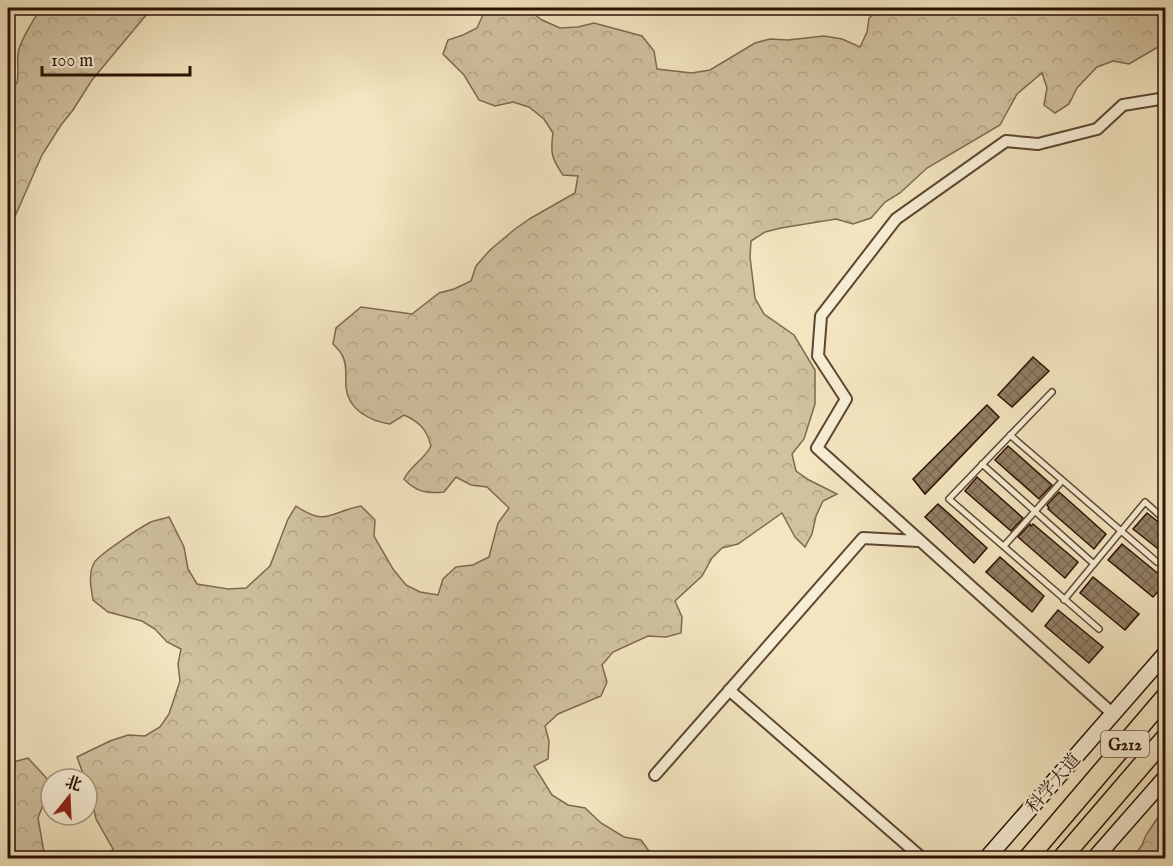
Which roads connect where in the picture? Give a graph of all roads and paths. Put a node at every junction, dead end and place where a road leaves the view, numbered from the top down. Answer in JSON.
{"nodes":[{"id":1,"x":1166,"y":98,"type":"edge"},
{"id":2,"x":1052,"y":392,"type":"dead end"},
{"id":3,"x":1010,"y":435,"type":"junction"},
{"id":4,"x":982,"y":464,"type":"junction"},
{"id":5,"x":1062,"y":481,"type":"junction"},
{"id":6,"x":1166,"y":521,"type":"edge"},
{"id":7,"x":1120,"y":531,"type":"junction"},
{"id":8,"x":918,"y":541,"type":"junction"},
{"id":9,"x":1004,"y":546,"type":"junction"},
{"id":10,"x":1157,"y":562,"type":"dead end"},
{"id":11,"x":1094,"y":564,"type":"junction"},
{"id":12,"x":1064,"y":600,"type":"junction"},
{"id":13,"x":1099,"y":629,"type":"dead end"},
{"id":14,"x":1166,"y":653,"type":"edge"},
{"id":15,"x":729,"y":690,"type":"junction"},
{"id":16,"x":1165,"y":697,"type":"edge"},
{"id":17,"x":1113,"y":714,"type":"junction"},
{"id":18,"x":1166,"y":737,"type":"edge"},
{"id":19,"x":655,"y":775,"type":"dead end"},
{"id":20,"x":1166,"y":777,"type":"edge"},
{"id":21,"x":922,"y":858,"type":"edge"},
{"id":22,"x":987,"y":858,"type":"edge"},
{"id":23,"x":1028,"y":858,"type":"edge"},
{"id":24,"x":1062,"y":858,"type":"edge"},
{"id":25,"x":1095,"y":858,"type":"edge"}],
"edges":[{"from":1,"to":8,"type":"street"},
{"from":2,"to":3,"type":"lane"},
{"from":3,"to":4,"type":"lane"},
{"from":3,"to":5,"type":"lane"},
{"from":4,"to":9,"type":"lane"},
{"from":4,"to":11,"type":"lane"},
{"from":5,"to":7,"type":"lane"},
{"from":5,"to":9,"type":"lane"},
{"from":6,"to":7,"type":"lane"},
{"from":7,"to":10,"type":"lane"},
{"from":7,"to":11,"type":"lane"},
{"from":8,"to":15,"type":"street"},
{"from":8,"to":17,"type":"street"},
{"from":9,"to":12,"type":"lane"},
{"from":11,"to":12,"type":"lane"},
{"from":12,"to":13,"type":"lane"},
{"from":14,"to":17,"type":"main road","name":"科学大道"},
{"from":15,"to":19,"type":"street"},
{"from":15,"to":21,"type":"street"},
{"from":16,"to":23,"type":"highway","name":"科学大道","number":"G212"},
{"from":17,"to":22,"type":"main road","name":"科学大道"},
{"from":18,"to":24,"type":"highway","number":"G212"},
{"from":20,"to":25,"type":"main road"}]}
